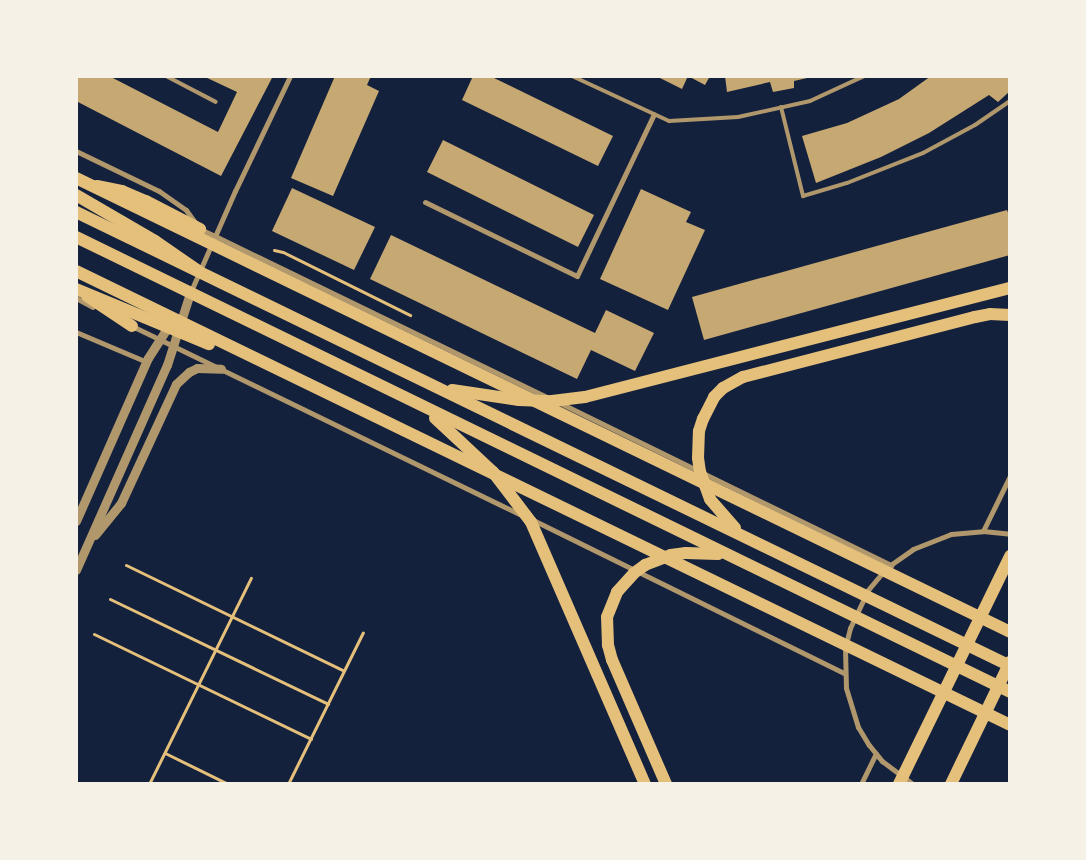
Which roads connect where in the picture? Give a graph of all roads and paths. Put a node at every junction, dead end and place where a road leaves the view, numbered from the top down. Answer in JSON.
{"nodes":[{"id":1,"x":166,"y":76,"type":"edge"},
{"id":2,"x":290,"y":76,"type":"edge"},
{"id":3,"x":572,"y":76,"type":"edge"},
{"id":4,"x":864,"y":76,"type":"edge"},
{"id":5,"x":1010,"y":101,"type":"edge"},
{"id":6,"x":216,"y":102,"type":"dead end"},
{"id":7,"x":781,"y":107,"type":"junction"},
{"id":8,"x":654,"y":114,"type":"junction"},
{"id":9,"x":76,"y":151,"type":"edge"},
{"id":10,"x":76,"y":178,"type":"edge"},
{"id":11,"x":76,"y":186,"type":"edge"},
{"id":12,"x":76,"y":195,"type":"edge"},
{"id":13,"x":425,"y":202,"type":"dead end"},
{"id":14,"x":76,"y":212,"type":"edge"},
{"id":15,"x":200,"y":228,"type":"junction"},
{"id":16,"x":215,"y":236,"type":"junction"},
{"id":17,"x":76,"y":237,"type":"edge"},
{"id":18,"x":283,"y":252,"type":"dead end"},
{"id":19,"x":240,"y":258,"type":"junction"},
{"id":20,"x":76,"y":271,"type":"edge"},
{"id":21,"x":200,"y":272,"type":"junction"},
{"id":22,"x":76,"y":288,"type":"edge"},
{"id":23,"x":1010,"y":288,"type":"edge"},
{"id":24,"x":190,"y":293,"type":"junction"},
{"id":25,"x":76,"y":298,"type":"edge"},
{"id":26,"x":1010,"y":315,"type":"edge"},
{"id":27,"x":418,"y":319,"type":"dead end"},
{"id":28,"x":132,"y":326,"type":"junction"},
{"id":29,"x":76,"y":332,"type":"edge"},
{"id":30,"x":160,"y":339,"type":"junction"},
{"id":31,"x":172,"y":345,"type":"junction"},
{"id":32,"x":147,"y":362,"type":"junction"},
{"id":33,"x":221,"y":369,"type":"junction"},
{"id":34,"x":426,"y":382,"type":"junction"},
{"id":35,"x":313,"y":386,"type":"junction"},
{"id":36,"x":416,"y":402,"type":"junction"},
{"id":37,"x":1010,"y":476,"type":"edge"},
{"id":38,"x":76,"y":521,"type":"edge"},
{"id":39,"x":983,"y":531,"type":"junction"},
{"id":40,"x":1010,"y":534,"type":"edge"},
{"id":41,"x":88,"y":543,"type":"junction"},
{"id":42,"x":758,"y":543,"type":"junction"},
{"id":43,"x":1010,"y":556,"type":"edge"},
{"id":44,"x":747,"y":564,"type":"junction"},
{"id":45,"x":126,"y":565,"type":"dead end"},
{"id":46,"x":891,"y":565,"type":"junction"},
{"id":47,"x":76,"y":570,"type":"edge"},
{"id":48,"x":251,"y":578,"type":"dead end"},
{"id":49,"x":110,"y":599,"type":"dead end"},
{"id":50,"x":232,"y":617,"type":"junction"},
{"id":51,"x":363,"y":632,"type":"dead end"},
{"id":52,"x":1010,"y":632,"type":"edge"},
{"id":53,"x":94,"y":634,"type":"dead end"},
{"id":54,"x":216,"y":650,"type":"junction"},
{"id":55,"x":1010,"y":662,"type":"edge"},
{"id":56,"x":1010,"y":666,"type":"edge"},
{"id":57,"x":344,"y":671,"type":"junction"},
{"id":58,"x":844,"y":673,"type":"junction"},
{"id":59,"x":199,"y":684,"type":"junction"},
{"id":60,"x":1010,"y":692,"type":"edge"},
{"id":61,"x":328,"y":704,"type":"junction"},
{"id":62,"x":1010,"y":725,"type":"edge"},
{"id":63,"x":311,"y":739,"type":"junction"},
{"id":64,"x":165,"y":753,"type":"junction"},
{"id":65,"x":876,"y":753,"type":"junction"},
{"id":66,"x":149,"y":784,"type":"edge"},
{"id":67,"x":228,"y":784,"type":"edge"},
{"id":68,"x":288,"y":784,"type":"edge"},
{"id":69,"x":645,"y":784,"type":"edge"},
{"id":70,"x":666,"y":784,"type":"edge"},
{"id":71,"x":861,"y":784,"type":"edge"},
{"id":72,"x":899,"y":784,"type":"edge"},
{"id":73,"x":912,"y":784,"type":"edge"},
{"id":74,"x":951,"y":784,"type":"edge"}],
"edges":[{"from":1,"to":6,"type":"lane"},
{"from":2,"to":16,"type":"street"},
{"from":3,"to":8,"type":"lane"},
{"from":4,"to":7,"type":"lane"},
{"from":5,"to":7,"type":"lane"},
{"from":7,"to":8,"type":"lane"},
{"from":8,"to":13,"type":"street"},
{"from":9,"to":15,"type":"street"},
{"from":10,"to":19,"type":"main road"},
{"from":11,"to":15,"type":"main road"},
{"from":11,"to":19,"type":"main road"},
{"from":12,"to":21,"type":"main road"},
{"from":14,"to":21,"type":"main road"},
{"from":15,"to":16,"type":"street"},
{"from":16,"to":21,"type":"street"},
{"from":16,"to":46,"type":"street"},
{"from":17,"to":24,"type":"main road"},
{"from":18,"to":27,"type":"path"},
{"from":19,"to":52,"type":"main road"},
{"from":20,"to":35,"type":"main road"},
{"from":21,"to":24,"type":"street"},
{"from":21,"to":34,"type":"main road"},
{"from":22,"to":28,"type":"main road"},
{"from":22,"to":35,"type":"main road"},
{"from":23,"to":34,"type":"main road"},
{"from":24,"to":30,"type":"street"},
{"from":24,"to":31,"type":"street"},
{"from":24,"to":36,"type":"main road"},
{"from":25,"to":28,"type":"street"},
{"from":26,"to":42,"type":"main road"},
{"from":28,"to":30,"type":"street"},
{"from":29,"to":32,"type":"street"},
{"from":30,"to":31,"type":"street"},
{"from":30,"to":32,"type":"street"},
{"from":31,"to":33,"type":"street"},
{"from":31,"to":41,"type":"street"},
{"from":32,"to":38,"type":"street"},
{"from":33,"to":41,"type":"street"},
{"from":33,"to":58,"type":"street"},
{"from":34,"to":42,"type":"main road"},
{"from":35,"to":62,"type":"main road"},
{"from":36,"to":44,"type":"main road"},
{"from":36,"to":69,"type":"main road"},
{"from":37,"to":39,"type":"street"},
{"from":39,"to":40,"type":"street"},
{"from":39,"to":46,"type":"street"},
{"from":41,"to":47,"type":"street"},
{"from":42,"to":56,"type":"main road"},
{"from":43,"to":72,"type":"main road"},
{"from":44,"to":60,"type":"main road"},
{"from":44,"to":70,"type":"main road"},
{"from":45,"to":50,"type":"path"},
{"from":46,"to":58,"type":"street"},
{"from":48,"to":50,"type":"path"},
{"from":49,"to":54,"type":"path"},
{"from":50,"to":54,"type":"path"},
{"from":50,"to":57,"type":"path"},
{"from":51,"to":57,"type":"path"},
{"from":53,"to":59,"type":"path"},
{"from":54,"to":59,"type":"path"},
{"from":54,"to":61,"type":"path"},
{"from":55,"to":74,"type":"main road"},
{"from":57,"to":61,"type":"path"},
{"from":58,"to":65,"type":"street"},
{"from":59,"to":63,"type":"path"},
{"from":59,"to":64,"type":"path"},
{"from":61,"to":63,"type":"path"},
{"from":63,"to":68,"type":"path"},
{"from":64,"to":66,"type":"path"},
{"from":64,"to":67,"type":"path"},
{"from":65,"to":71,"type":"street"},
{"from":65,"to":73,"type":"street"}]}
